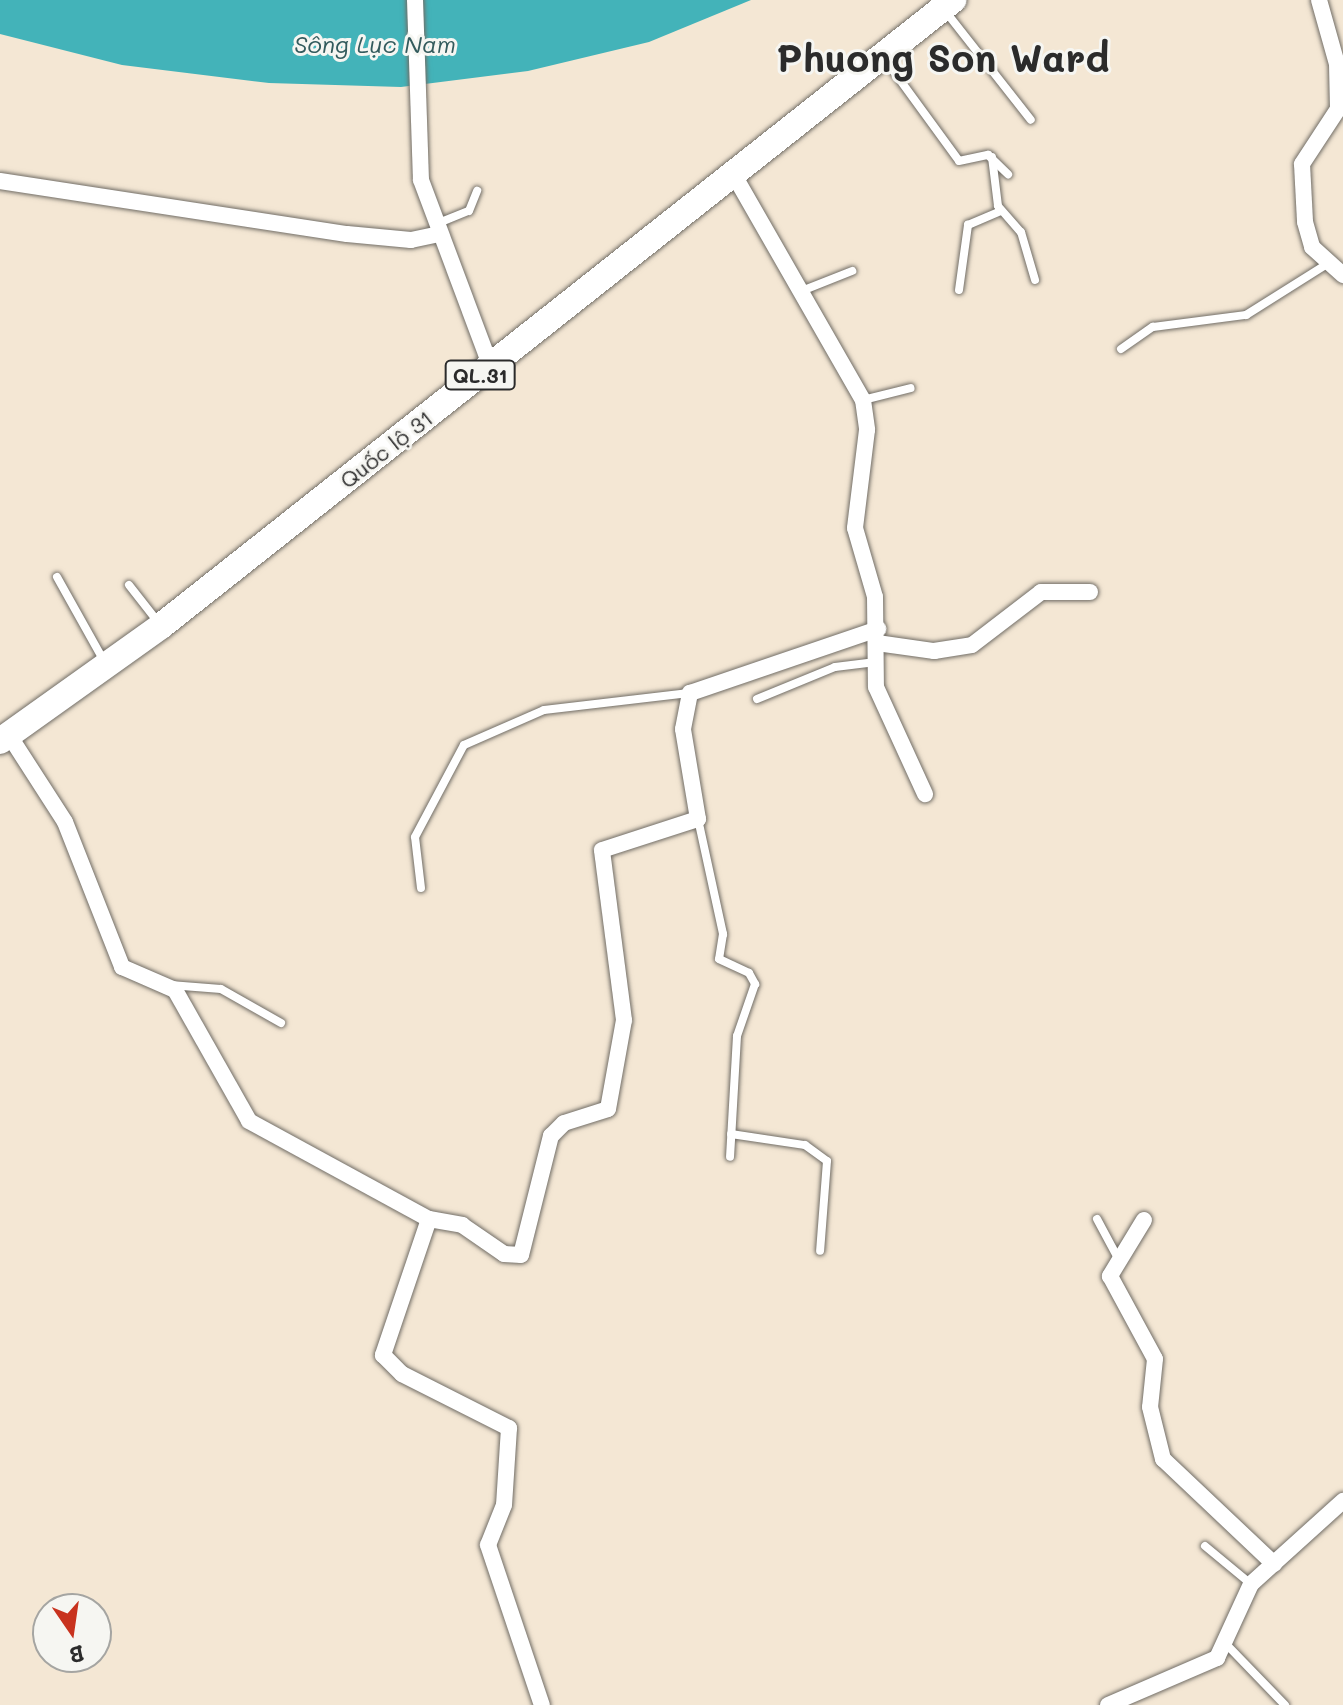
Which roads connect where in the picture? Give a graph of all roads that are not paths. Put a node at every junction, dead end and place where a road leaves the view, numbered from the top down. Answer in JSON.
{"nodes":[{"id":1,"x":415,"y":0,"type":"edge"},
{"id":2,"x":1319,"y":0,"type":"edge"},
{"id":3,"x":948,"y":4,"type":"edge"},
{"id":4,"x":881,"y":54,"type":"junction"},
{"id":5,"x":1031,"y":120,"type":"dead end"},
{"id":6,"x":992,"y":157,"type":"junction"},
{"id":7,"x":1008,"y":174,"type":"dead end"},
{"id":8,"x":734,"y":175,"type":"junction"},
{"id":9,"x":0,"y":181,"type":"edge"},
{"id":10,"x":477,"y":191,"type":"dead end"},
{"id":11,"x":1001,"y":211,"type":"junction"},
{"id":12,"x":437,"y":229,"type":"junction"},
{"id":13,"x":1327,"y":264,"type":"junction"},
{"id":14,"x":852,"y":271,"type":"dead end"},
{"id":15,"x":1343,"y":275,"type":"edge"},
{"id":16,"x":1035,"y":280,"type":"dead end"},
{"id":17,"x":804,"y":290,"type":"junction"},
{"id":18,"x":959,"y":290,"type":"dead end"},
{"id":19,"x":1121,"y":349,"type":"dead end"},
{"id":20,"x":491,"y":367,"type":"junction"},
{"id":21,"x":911,"y":388,"type":"dead end"},
{"id":22,"x":863,"y":400,"type":"junction"},
{"id":23,"x":57,"y":577,"type":"dead end"},
{"id":24,"x":129,"y":585,"type":"dead end"},
{"id":25,"x":1090,"y":592,"type":"dead end"},
{"id":26,"x":161,"y":626,"type":"junction"},
{"id":27,"x":878,"y":636,"type":"junction"},
{"id":28,"x":876,"y":662,"type":"junction"},
{"id":29,"x":107,"y":665,"type":"junction"},
{"id":30,"x":690,"y":693,"type":"junction"},
{"id":31,"x":757,"y":699,"type":"dead end"},
{"id":32,"x":4,"y":738,"type":"edge"},
{"id":33,"x":925,"y":794,"type":"dead end"},
{"id":34,"x":698,"y":819,"type":"junction"},
{"id":35,"x":421,"y":888,"type":"dead end"},
{"id":36,"x":169,"y":985,"type":"junction"},
{"id":37,"x":281,"y":1023,"type":"dead end"},
{"id":38,"x":731,"y":1134,"type":"junction"},
{"id":39,"x":730,"y":1157,"type":"dead end"},
{"id":40,"x":429,"y":1219,"type":"junction"},
{"id":41,"x":1097,"y":1219,"type":"dead end"},
{"id":42,"x":1144,"y":1220,"type":"dead end"},
{"id":43,"x":820,"y":1251,"type":"dead end"},
{"id":44,"x":1119,"y":1260,"type":"junction"},
{"id":45,"x":1339,"y":1510,"type":"edge"},
{"id":46,"x":1205,"y":1546,"type":"dead end"},
{"id":47,"x":1274,"y":1564,"type":"junction"},
{"id":48,"x":1251,"y":1584,"type":"junction"},
{"id":49,"x":1226,"y":1644,"type":"junction"},
{"id":50,"x":1132,"y":1701,"type":"edge"},
{"id":51,"x":542,"y":1705,"type":"edge"},
{"id":52,"x":1108,"y":1705,"type":"edge"},
{"id":53,"x":1285,"y":1705,"type":"edge"}],
"edges":[{"from":1,"to":12,"type":"street"},
{"from":2,"to":13,"type":"street"},
{"from":3,"to":4,"type":"highway","name":"Quốc lộ 31","number":"QL.31"},
{"from":3,"to":5,"type":"lane"},
{"from":4,"to":6,"type":"lane"},
{"from":4,"to":8,"type":"highway","name":"Quốc lộ 31","number":"QL.31"},
{"from":6,"to":7,"type":"lane"},
{"from":6,"to":11,"type":"lane"},
{"from":8,"to":17,"type":"street"},
{"from":8,"to":20,"type":"highway","name":"Quốc lộ 31","number":"QL.31"},
{"from":9,"to":12,"type":"street"},
{"from":10,"to":12,"type":"lane"},
{"from":11,"to":16,"type":"lane"},
{"from":11,"to":18,"type":"lane"},
{"from":12,"to":20,"type":"street"},
{"from":13,"to":15,"type":"street"},
{"from":13,"to":19,"type":"lane"},
{"from":14,"to":17,"type":"lane"},
{"from":17,"to":22,"type":"street"},
{"from":20,"to":26,"type":"highway","name":"Quốc lộ 31","number":"QL.31"},
{"from":21,"to":22,"type":"lane"},
{"from":22,"to":27,"type":"street"},
{"from":23,"to":29,"type":"lane"},
{"from":24,"to":26,"type":"lane"},
{"from":25,"to":27,"type":"street"},
{"from":26,"to":29,"type":"highway","name":"Quốc lộ 31","number":"QL.31"},
{"from":27,"to":28,"type":"street"},
{"from":27,"to":30,"type":"street"},
{"from":28,"to":31,"type":"lane"},
{"from":28,"to":33,"type":"street"},
{"from":29,"to":32,"type":"highway","name":"Quốc lộ 31","number":"QL.31"},
{"from":30,"to":34,"type":"street"},
{"from":30,"to":35,"type":"lane"},
{"from":32,"to":36,"type":"street"},
{"from":34,"to":38,"type":"lane"},
{"from":34,"to":40,"type":"street"},
{"from":36,"to":37,"type":"lane"},
{"from":36,"to":40,"type":"street"},
{"from":38,"to":39,"type":"lane"},
{"from":38,"to":43,"type":"lane"},
{"from":40,"to":51,"type":"street"},
{"from":41,"to":44,"type":"lane"},
{"from":42,"to":44,"type":"street"},
{"from":44,"to":47,"type":"street"},
{"from":45,"to":47,"type":"street"},
{"from":46,"to":48,"type":"lane"},
{"from":47,"to":48,"type":"street"},
{"from":48,"to":49,"type":"street"},
{"from":49,"to":50,"type":"street"},
{"from":49,"to":53,"type":"lane"},
{"from":50,"to":52,"type":"street"}]}
